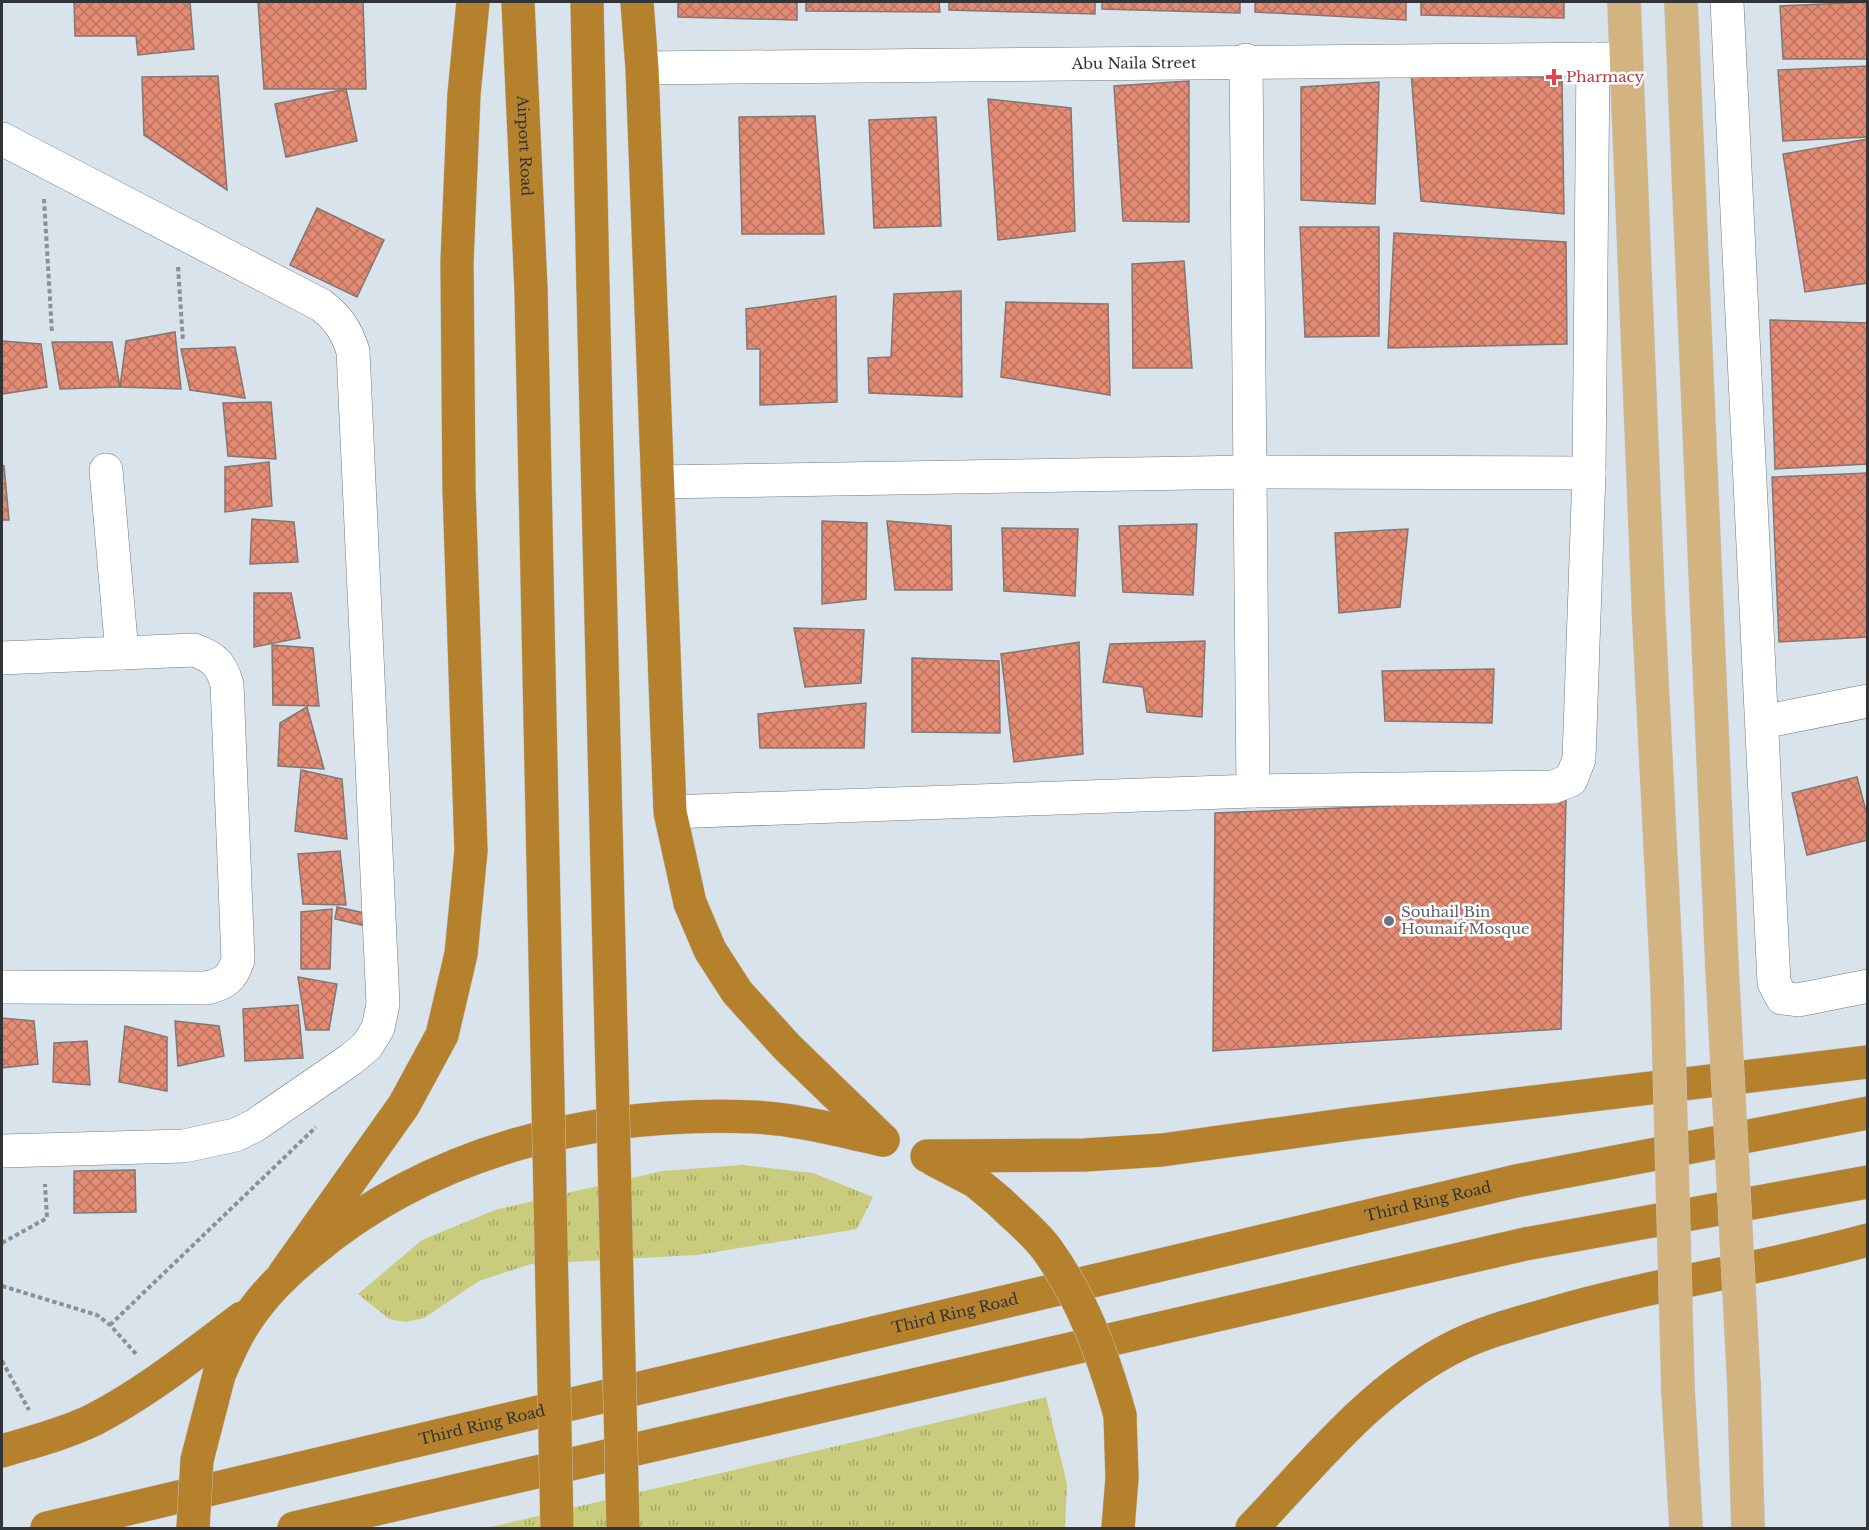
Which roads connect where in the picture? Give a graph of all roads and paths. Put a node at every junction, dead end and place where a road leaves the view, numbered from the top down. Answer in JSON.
{"nodes":[{"id":1,"x":473,"y":2,"type":"edge"},
{"id":2,"x":518,"y":2,"type":"edge"},
{"id":3,"x":587,"y":2,"type":"edge"},
{"id":4,"x":637,"y":2,"type":"edge"},
{"id":5,"x":1624,"y":2,"type":"edge"},
{"id":6,"x":1681,"y":2,"type":"edge"},
{"id":7,"x":1727,"y":2,"type":"edge"},
{"id":8,"x":1625,"y":58,"type":"junction"},
{"id":9,"x":1593,"y":59,"type":"junction"},
{"id":10,"x":1246,"y":60,"type":"junction"},
{"id":11,"x":642,"y":68,"type":"junction"},
{"id":12,"x":4,"y":146,"type":"edge"},
{"id":13,"x":42,"y":160,"type":"junction"},
{"id":14,"x":176,"y":229,"type":"junction"},
{"id":15,"x":52,"y":333,"type":"dead end"},
{"id":16,"x":183,"y":342,"type":"dead end"},
{"id":17,"x":106,"y":470,"type":"dead end"},
{"id":18,"x":1251,"y":472,"type":"junction"},
{"id":19,"x":1589,"y":473,"type":"junction"},
{"id":20,"x":657,"y":482,"type":"junction"},
{"id":21,"x":122,"y":653,"type":"junction"},
{"id":22,"x":2,"y":658,"type":"edge"},
{"id":23,"x":1868,"y":701,"type":"edge"},
{"id":24,"x":1762,"y":722,"type":"junction"},
{"id":25,"x":1253,"y":791,"type":"junction"},
{"id":26,"x":670,"y":812,"type":"junction"},
{"id":27,"x":1868,"y":986,"type":"edge"},
{"id":28,"x":2,"y":987,"type":"edge"},
{"id":29,"x":1868,"y":1062,"type":"edge"},
{"id":30,"x":1868,"y":1113,"type":"edge"},
{"id":31,"x":324,"y":1119,"type":"dead end"},
{"id":32,"x":883,"y":1140,"type":"junction"},
{"id":33,"x":42,"y":1150,"type":"junction"},
{"id":34,"x":2,"y":1152,"type":"edge"},
{"id":35,"x":927,"y":1156,"type":"junction"},
{"id":36,"x":1868,"y":1182,"type":"edge"},
{"id":37,"x":1868,"y":1240,"type":"edge"},
{"id":38,"x":2,"y":1243,"type":"edge"},
{"id":39,"x":285,"y":1274,"type":"junction"},
{"id":40,"x":2,"y":1286,"type":"edge"},
{"id":41,"x":253,"y":1310,"type":"junction"},
{"id":42,"x":110,"y":1325,"type":"junction"},
{"id":43,"x":2,"y":1361,"type":"edge"},
{"id":44,"x":159,"y":1381,"type":"junction"},
{"id":45,"x":45,"y":1439,"type":"junction"},
{"id":46,"x":2,"y":1451,"type":"edge"},
{"id":47,"x":47,"y":1528,"type":"edge"},
{"id":48,"x":192,"y":1528,"type":"edge"},
{"id":49,"x":294,"y":1528,"type":"edge"},
{"id":50,"x":558,"y":1528,"type":"edge"},
{"id":51,"x":623,"y":1528,"type":"edge"},
{"id":52,"x":1118,"y":1528,"type":"edge"},
{"id":53,"x":1252,"y":1528,"type":"edge"},
{"id":54,"x":1686,"y":1528,"type":"edge"},
{"id":55,"x":1748,"y":1528,"type":"edge"}],
"edges":[{"from":1,"to":39,"type":"highway"},
{"from":2,"to":50,"type":"highway","name":"Airport Road","bridge":true},
{"from":3,"to":51,"type":"highway","bridge":true},
{"from":4,"to":11,"type":"highway"},
{"from":5,"to":8,"type":"main road"},
{"from":6,"to":55,"type":"main road","bridge":true},
{"from":7,"to":24,"type":"street"},
{"from":8,"to":9,"type":"street","name":"Abu Naila Street"},
{"from":8,"to":54,"type":"main road","bridge":true},
{"from":9,"to":10,"type":"street","name":"Abu Naila Street"},
{"from":9,"to":19,"type":"street"},
{"from":10,"to":11,"type":"street","name":"Abu Naila Street"},
{"from":10,"to":18,"type":"street"},
{"from":11,"to":20,"type":"highway"},
{"from":12,"to":13,"type":"street"},
{"from":13,"to":14,"type":"street"},
{"from":13,"to":15,"type":"path"},
{"from":14,"to":16,"type":"path"},
{"from":14,"to":33,"type":"street"},
{"from":17,"to":21,"type":"street"},
{"from":18,"to":19,"type":"street"},
{"from":18,"to":20,"type":"street"},
{"from":18,"to":25,"type":"street"},
{"from":19,"to":25,"type":"street"},
{"from":20,"to":26,"type":"highway"},
{"from":21,"to":22,"type":"street"},
{"from":21,"to":28,"type":"street"},
{"from":23,"to":24,"type":"street"},
{"from":24,"to":27,"type":"street"},
{"from":25,"to":26,"type":"street"},
{"from":26,"to":32,"type":"highway"},
{"from":29,"to":35,"type":"highway"},
{"from":30,"to":47,"type":"highway","name":"Third Ring Road"},
{"from":31,"to":42,"type":"path"},
{"from":32,"to":35,"type":"highway"},
{"from":32,"to":39,"type":"highway"},
{"from":33,"to":34,"type":"street"},
{"from":33,"to":38,"type":"path"},
{"from":35,"to":52,"type":"highway","bridge":true},
{"from":36,"to":49,"type":"highway"},
{"from":37,"to":53,"type":"highway"},
{"from":39,"to":41,"type":"highway"},
{"from":40,"to":42,"type":"path"},
{"from":41,"to":44,"type":"highway"},
{"from":41,"to":48,"type":"highway","bridge":true},
{"from":42,"to":44,"type":"path"},
{"from":43,"to":45,"type":"path"},
{"from":44,"to":45,"type":"highway"},
{"from":45,"to":46,"type":"highway"}]}
